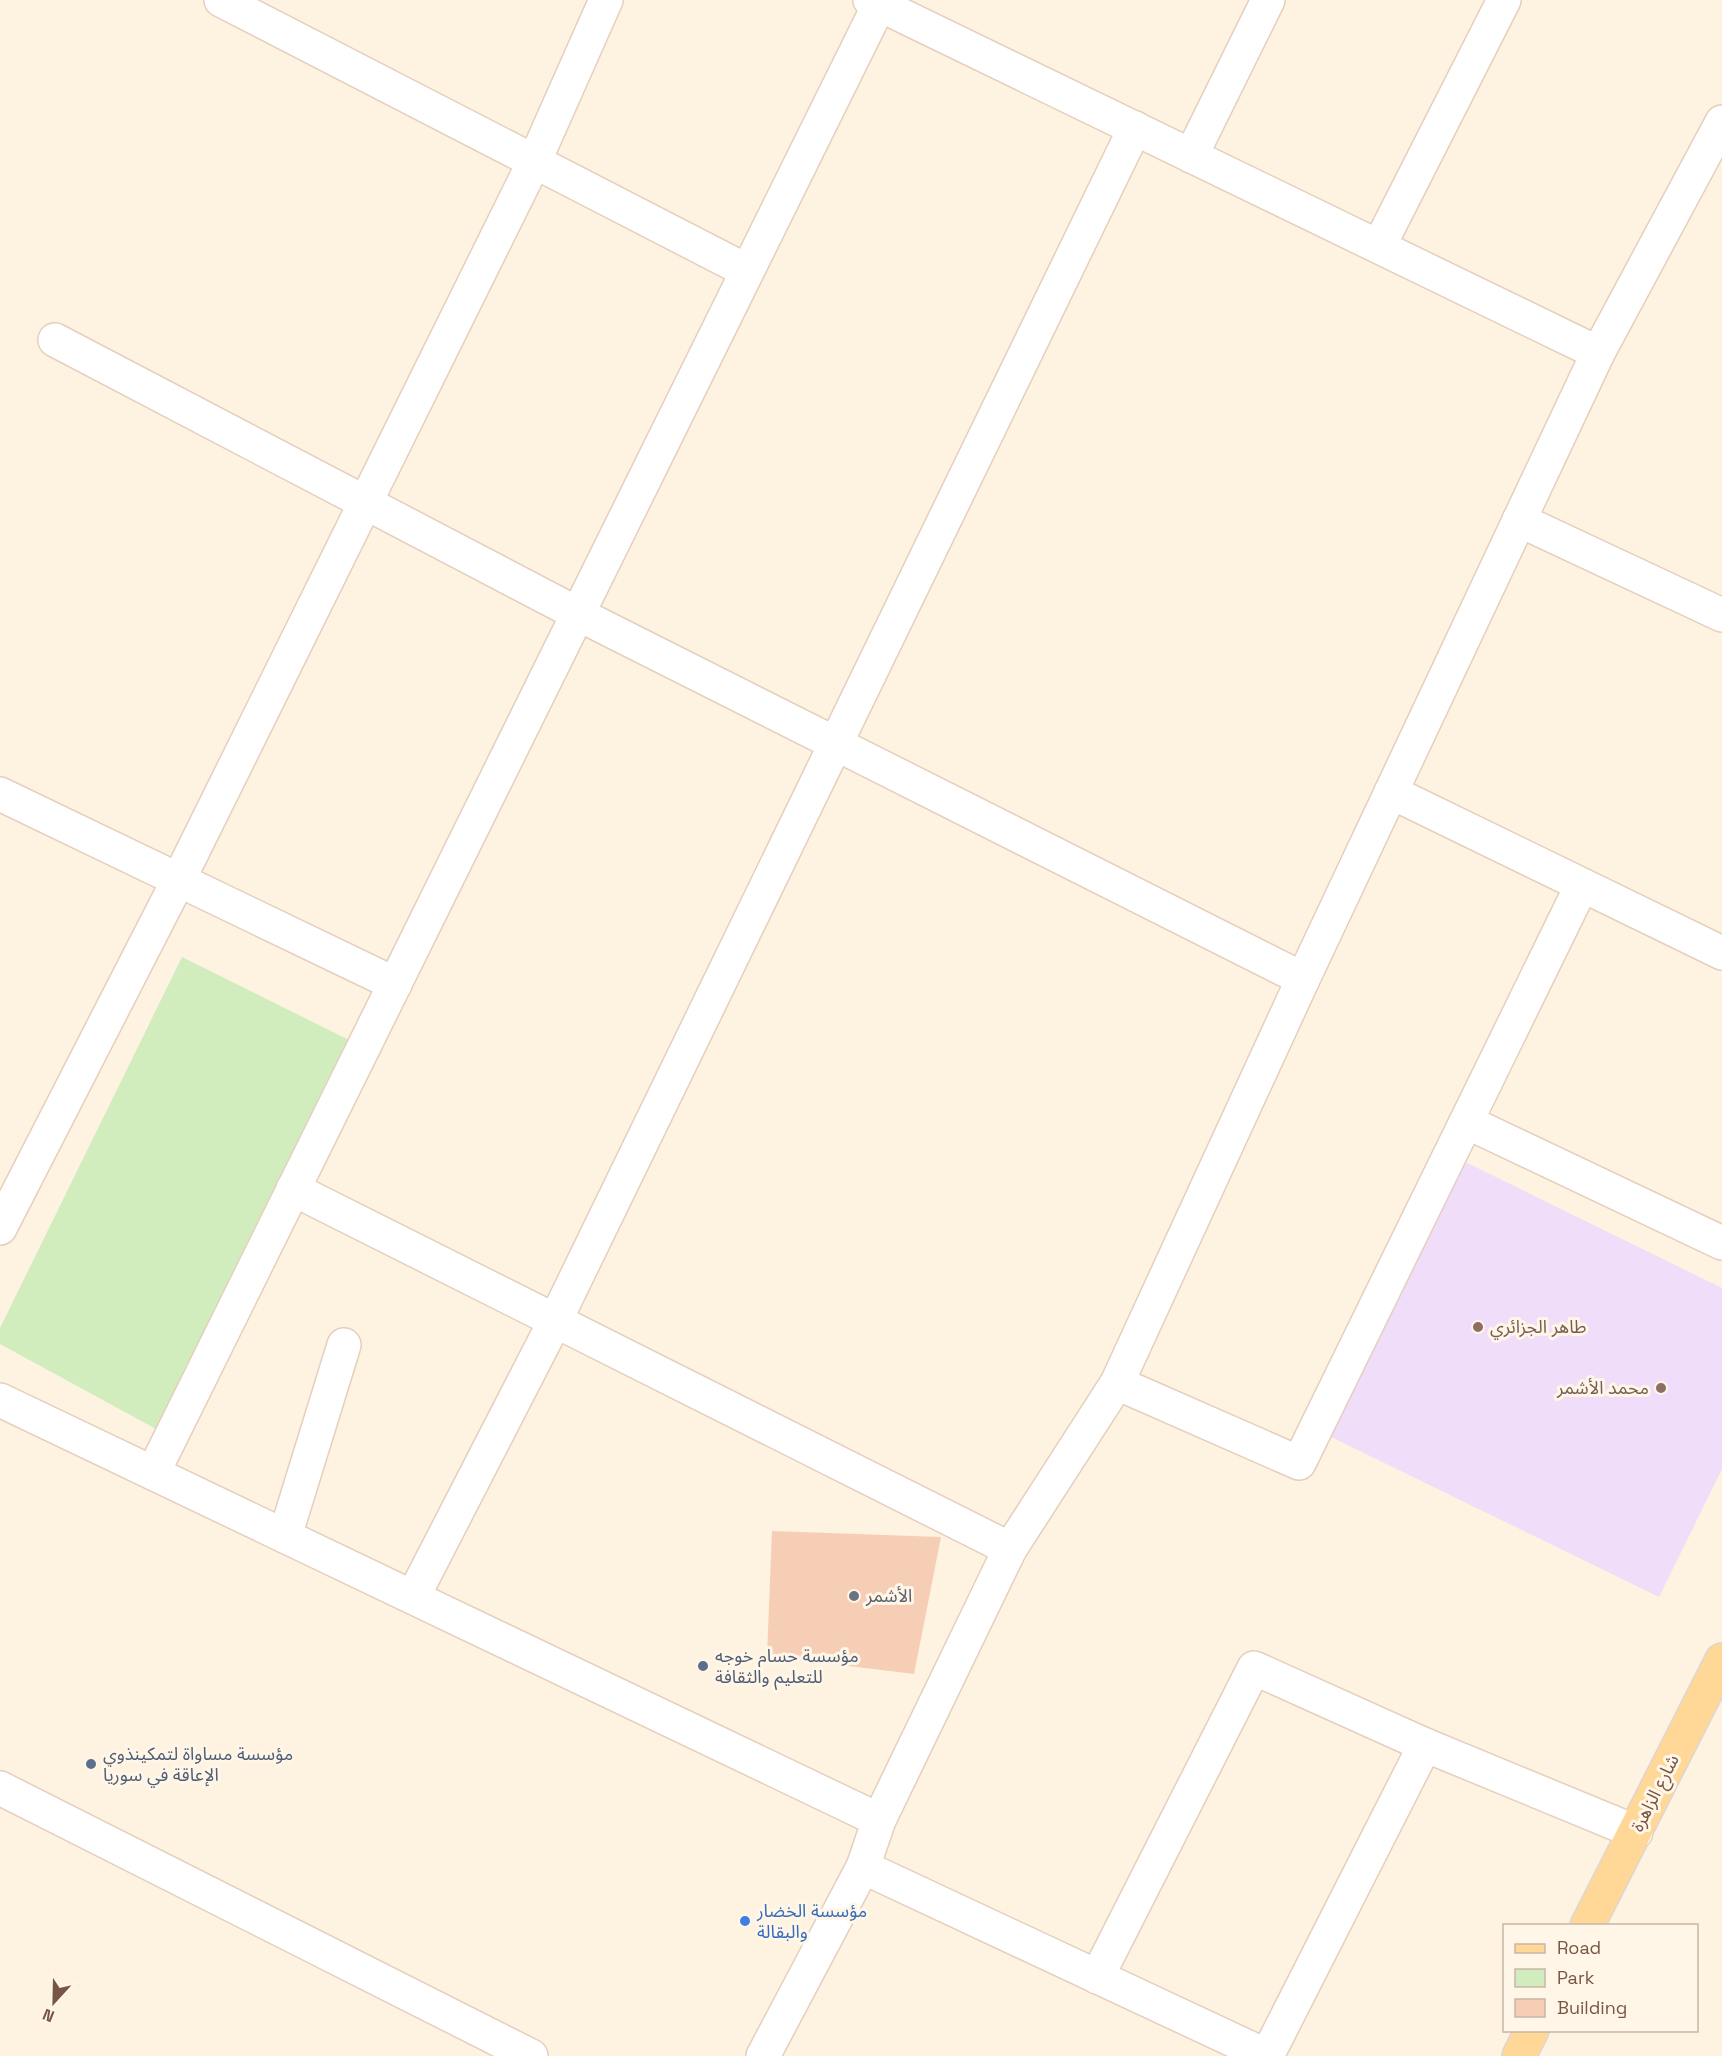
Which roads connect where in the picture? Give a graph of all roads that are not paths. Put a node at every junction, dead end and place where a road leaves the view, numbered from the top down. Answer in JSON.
{"nodes":[{"id":1,"x":606,"y":0,"type":"edge"},
{"id":2,"x":1268,"y":0,"type":"edge"},
{"id":3,"x":1504,"y":0,"type":"edge"},
{"id":4,"x":224,"y":1,"type":"edge"},
{"id":5,"x":874,"y":2,"type":"edge"},
{"id":6,"x":1722,"y":122,"type":"edge"},
{"id":7,"x":1135,"y":128,"type":"junction"},
{"id":8,"x":1191,"y":156,"type":"junction"},
{"id":9,"x":535,"y":160,"type":"junction"},
{"id":10,"x":1379,"y":246,"type":"junction"},
{"id":11,"x":747,"y":271,"type":"junction"},
{"id":12,"x":55,"y":340,"type":"dead end"},
{"id":13,"x":1598,"y":353,"type":"junction"},
{"id":14,"x":366,"y":502,"type":"junction"},
{"id":15,"x":1519,"y":520,"type":"junction"},
{"id":16,"x":578,"y":614,"type":"junction"},
{"id":17,"x":1722,"y":615,"type":"edge"},
{"id":18,"x":836,"y":744,"type":"junction"},
{"id":19,"x":1391,"y":792,"type":"junction"},
{"id":20,"x":0,"y":794,"type":"edge"},
{"id":21,"x":179,"y":879,"type":"junction"},
{"id":22,"x":1582,"y":885,"type":"junction"},
{"id":23,"x":1722,"y":954,"type":"edge"},
{"id":24,"x":1303,"y":979,"type":"junction"},
{"id":25,"x":395,"y":984,"type":"junction"},
{"id":26,"x":1467,"y":1122,"type":"junction"},
{"id":27,"x":293,"y":1189,"type":"junction"},
{"id":28,"x":8,"y":1195,"type":"edge"},
{"id":29,"x":0,"y":1228,"type":"edge"},
{"id":30,"x":1722,"y":1243,"type":"edge"},
{"id":31,"x":555,"y":1321,"type":"junction"},
{"id":32,"x":344,"y":1345,"type":"dead end"},
{"id":33,"x":1117,"y":1383,"type":"junction"},
{"id":34,"x":0,"y":1400,"type":"edge"},
{"id":35,"x":153,"y":1473,"type":"junction"},
{"id":36,"x":285,"y":1536,"type":"junction"},
{"id":37,"x":1010,"y":1549,"type":"junction"},
{"id":38,"x":412,"y":1597,"type":"junction"},
{"id":39,"x":1722,"y":1660,"type":"edge"},
{"id":40,"x":1425,"y":1745,"type":"junction"},
{"id":41,"x":0,"y":1788,"type":"edge"},
{"id":42,"x":879,"y":1820,"type":"junction"},
{"id":43,"x":1636,"y":1832,"type":"junction"},
{"id":44,"x":863,"y":1867,"type":"junction"},
{"id":45,"x":1588,"y":1924,"type":"edge"},
{"id":46,"x":1097,"y":1977,"type":"junction"},
{"id":47,"x":1531,"y":2032,"type":"edge"},
{"id":48,"x":531,"y":2056,"type":"edge"},
{"id":49,"x":763,"y":2056,"type":"edge"},
{"id":50,"x":1267,"y":2056,"type":"edge"},
{"id":51,"x":1519,"y":2056,"type":"edge"}],
"edges":[{"from":1,"to":9,"type":"street"},
{"from":2,"to":8,"type":"street"},
{"from":3,"to":10,"type":"street"},
{"from":4,"to":9,"type":"street"},
{"from":5,"to":7,"type":"street"},
{"from":5,"to":11,"type":"street"},
{"from":6,"to":13,"type":"street"},
{"from":7,"to":8,"type":"street"},
{"from":7,"to":18,"type":"street"},
{"from":8,"to":10,"type":"street"},
{"from":9,"to":11,"type":"street"},
{"from":9,"to":14,"type":"street"},
{"from":10,"to":13,"type":"street"},
{"from":11,"to":16,"type":"street"},
{"from":12,"to":14,"type":"street"},
{"from":13,"to":15,"type":"street"},
{"from":14,"to":16,"type":"street"},
{"from":14,"to":21,"type":"street"},
{"from":15,"to":17,"type":"street"},
{"from":15,"to":19,"type":"street"},
{"from":16,"to":18,"type":"street"},
{"from":16,"to":25,"type":"street"},
{"from":18,"to":24,"type":"street"},
{"from":18,"to":31,"type":"street"},
{"from":19,"to":22,"type":"street"},
{"from":19,"to":24,"type":"street"},
{"from":20,"to":21,"type":"street"},
{"from":21,"to":25,"type":"street"},
{"from":21,"to":28,"type":"street"},
{"from":22,"to":23,"type":"street"},
{"from":22,"to":26,"type":"street"},
{"from":24,"to":33,"type":"street"},
{"from":25,"to":27,"type":"street"},
{"from":26,"to":30,"type":"street"},
{"from":26,"to":33,"type":"street"},
{"from":27,"to":31,"type":"street"},
{"from":27,"to":35,"type":"street"},
{"from":28,"to":29,"type":"street"},
{"from":31,"to":37,"type":"street"},
{"from":31,"to":38,"type":"street"},
{"from":32,"to":36,"type":"street"},
{"from":33,"to":37,"type":"street"},
{"from":34,"to":35,"type":"street"},
{"from":35,"to":36,"type":"street"},
{"from":36,"to":38,"type":"street"},
{"from":37,"to":42,"type":"street"},
{"from":38,"to":42,"type":"street"},
{"from":39,"to":43,"type":"main road","name":"شارع الزاهرة"},
{"from":40,"to":43,"type":"street"},
{"from":40,"to":46,"type":"street"},
{"from":40,"to":50,"type":"street"},
{"from":41,"to":48,"type":"street"},
{"from":42,"to":44,"type":"street"},
{"from":43,"to":45,"type":"main road","name":"شارع الزاهرة"},
{"from":44,"to":46,"type":"street"},
{"from":44,"to":49,"type":"street"},
{"from":46,"to":50,"type":"street"},
{"from":47,"to":51,"type":"main road"}]}
